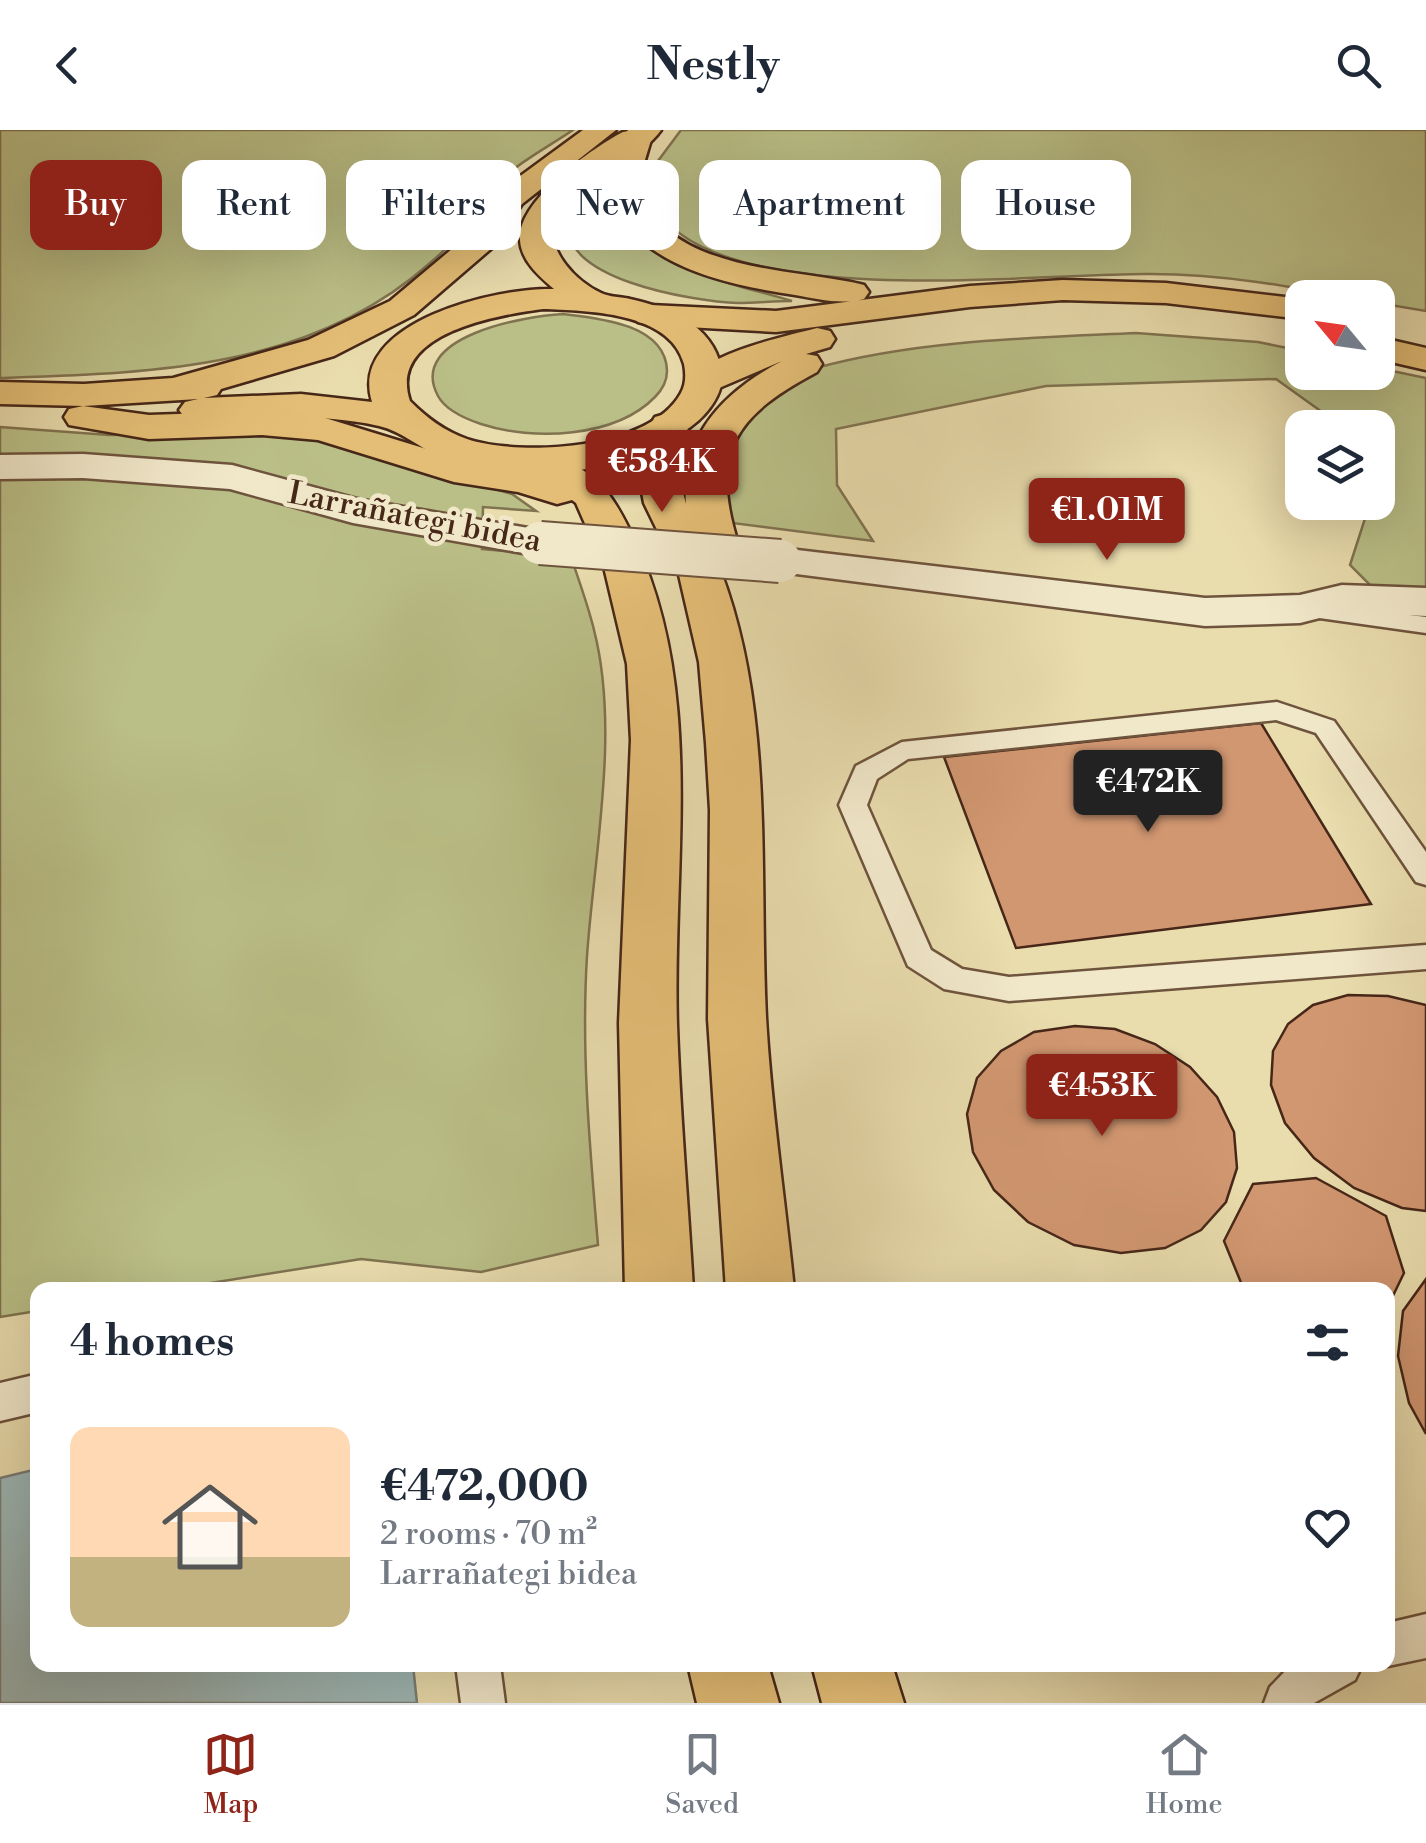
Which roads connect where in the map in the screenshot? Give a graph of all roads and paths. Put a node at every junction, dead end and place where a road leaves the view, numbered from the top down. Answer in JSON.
{"nodes":[{"id":1,"x":602,"y":130,"type":"edge"},
{"id":2,"x":642,"y":133,"type":"edge"},
{"id":3,"x":521,"y":189,"type":"edge"},
{"id":4,"x":471,"y":250,"type":"edge"},
{"id":5,"x":480,"y":250,"type":"edge"},
{"id":6,"x":588,"y":300,"type":"junction"},
{"id":7,"x":990,"y":307,"type":"junction"},
{"id":8,"x":1285,"y":307,"type":"edge"},
{"id":9,"x":650,"y":315,"type":"junction"},
{"id":10,"x":457,"y":316,"type":"junction"},
{"id":11,"x":1395,"y":326,"type":"edge"},
{"id":12,"x":1285,"y":331,"type":"edge"},
{"id":13,"x":1426,"y":333,"type":"edge"},
{"id":14,"x":415,"y":339,"type":"junction"},
{"id":15,"x":1395,"y":352,"type":"edge"},
{"id":16,"x":1426,"y":359,"type":"edge"},
{"id":17,"x":705,"y":383,"type":"junction"},
{"id":18,"x":169,"y":390,"type":"junction"},
{"id":19,"x":0,"y":394,"type":"edge"},
{"id":20,"x":0,"y":416,"type":"edge"},
{"id":21,"x":83,"y":416,"type":"junction"},
{"id":22,"x":404,"y":421,"type":"junction"},
{"id":23,"x":670,"y":426,"type":"junction"},
{"id":24,"x":523,"y":460,"type":"junction"},
{"id":25,"x":0,"y":466,"type":"edge"},
{"id":26,"x":613,"y":538,"type":"junction"},
{"id":27,"x":701,"y":575,"type":"junction"},
{"id":28,"x":1426,"y":602,"type":"edge"},
{"id":29,"x":1300,"y":608,"type":"junction"},
{"id":30,"x":1426,"y":626,"type":"edge"},
{"id":31,"x":1426,"y":874,"type":"edge"},
{"id":32,"x":1426,"y":957,"type":"edge"},
{"id":33,"x":659,"y":1282,"type":"edge"},
{"id":34,"x":759,"y":1282,"type":"edge"},
{"id":35,"x":30,"y":1395,"type":"edge"},
{"id":36,"x":0,"y":1402,"type":"edge"},
{"id":37,"x":1426,"y":1636,"type":"edge"},
{"id":38,"x":1395,"y":1643,"type":"edge"},
{"id":39,"x":479,"y":1672,"type":"edge"},
{"id":40,"x":730,"y":1672,"type":"edge"},
{"id":41,"x":854,"y":1672,"type":"edge"},
{"id":42,"x":1325,"y":1672,"type":"edge"},
{"id":43,"x":483,"y":1703,"type":"edge"},
{"id":44,"x":738,"y":1703,"type":"edge"},
{"id":45,"x":863,"y":1703,"type":"edge"},
{"id":46,"x":1286,"y":1703,"type":"edge"}],
"edges":[{"from":1,"to":3,"type":"main road"},
{"from":2,"to":6,"type":"main road"},
{"from":2,"to":7,"type":"main road"},
{"from":4,"to":18,"type":"main road"},
{"from":5,"to":10,"type":"main road"},
{"from":6,"to":9,"type":"main road"},
{"from":6,"to":10,"type":"main road"},
{"from":7,"to":8,"type":"main road"},
{"from":7,"to":9,"type":"main road"},
{"from":7,"to":12,"type":"main road"},
{"from":7,"to":17,"type":"main road"},
{"from":7,"to":27,"type":"main road"},
{"from":9,"to":17,"type":"main road"},
{"from":10,"to":14,"type":"main road"},
{"from":11,"to":13,"type":"main road"},
{"from":14,"to":18,"type":"main road"},
{"from":14,"to":22,"type":"main road"},
{"from":15,"to":16,"type":"main road"},
{"from":17,"to":23,"type":"main road"},
{"from":18,"to":19,"type":"main road"},
{"from":20,"to":21,"type":"main road"},
{"from":21,"to":22,"type":"main road"},
{"from":21,"to":26,"type":"main road"},
{"from":22,"to":24,"type":"main road"},
{"from":23,"to":24,"type":"main road"},
{"from":23,"to":27,"type":"main road"},
{"from":24,"to":26,"type":"main road"},
{"from":25,"to":29,"type":"street","name":"Larrañategi bidea","bridge":true},
{"from":26,"to":33,"type":"main road"},
{"from":27,"to":34,"type":"main road"},
{"from":28,"to":29,"type":"street","name":"Larrañategi bidea"},
{"from":29,"to":30,"type":"lane"},
{"from":31,"to":32,"type":"lane"},
{"from":35,"to":36,"type":"lane"},
{"from":37,"to":38,"type":"lane"},
{"from":39,"to":43,"type":"lane"},
{"from":40,"to":44,"type":"main road"},
{"from":41,"to":45,"type":"main road"},
{"from":42,"to":46,"type":"lane"}]}
